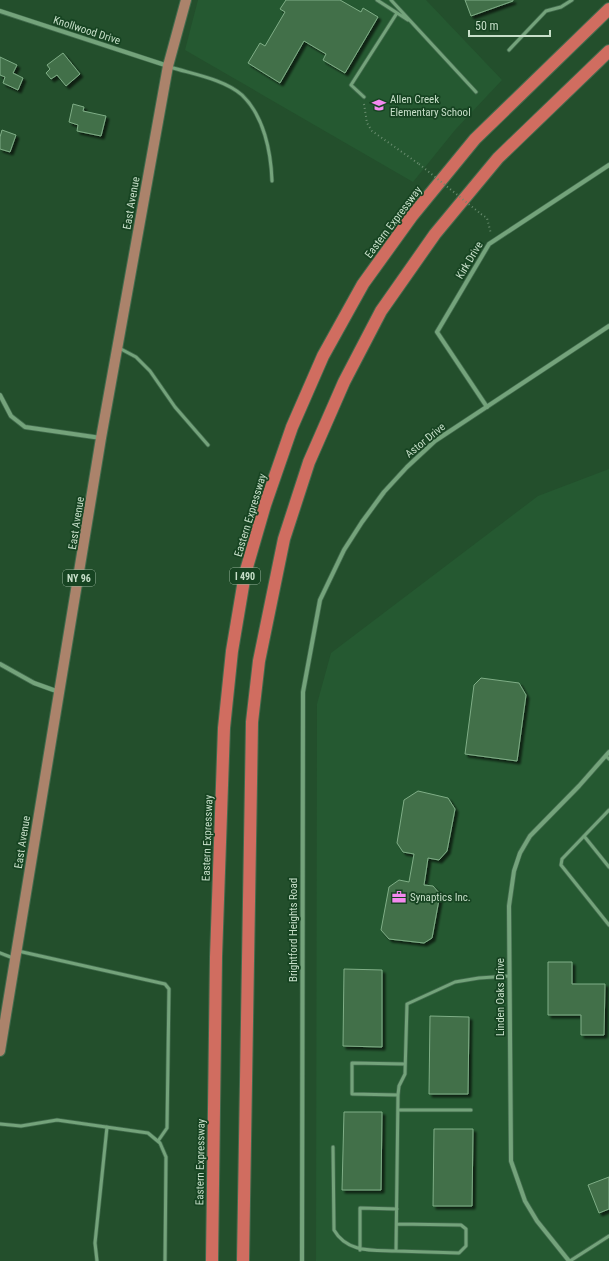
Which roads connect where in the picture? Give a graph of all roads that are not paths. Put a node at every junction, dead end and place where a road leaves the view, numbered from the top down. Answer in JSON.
{"nodes":[{"id":1,"x":186,"y":0,"type":"edge"},
{"id":2,"x":377,"y":0,"type":"edge"},
{"id":3,"x":391,"y":0,"type":"edge"},
{"id":4,"x":572,"y":0,"type":"edge"},
{"id":5,"x":606,"y":0,"type":"edge"},
{"id":6,"x":609,"y":9,"type":"edge"},
{"id":7,"x":0,"y":12,"type":"edge"},
{"id":8,"x":397,"y":13,"type":"junction"},
{"id":9,"x":413,"y":24,"type":"junction"},
{"id":10,"x":576,"y":41,"type":"junction"},
{"id":11,"x":509,"y":50,"type":"dead end"},
{"id":12,"x":609,"y":51,"type":"edge"},
{"id":13,"x":609,"y":62,"type":"edge"},
{"id":14,"x":168,"y":66,"type":"junction"},
{"id":15,"x":587,"y":72,"type":"junction"},
{"id":16,"x":476,"y":92,"type":"dead end"},
{"id":17,"x":364,"y":97,"type":"road end"},
{"id":18,"x":609,"y":165,"type":"edge"},
{"id":19,"x":272,"y":181,"type":"dead end"},
{"id":20,"x":609,"y":326,"type":"edge"},
{"id":21,"x":118,"y":348,"type":"junction"},
{"id":22,"x":0,"y":395,"type":"edge"},
{"id":23,"x":487,"y":407,"type":"junction"},
{"id":24,"x":101,"y":438,"type":"junction"},
{"id":25,"x":208,"y":445,"type":"dead end"},
{"id":26,"x":320,"y":600,"type":"joint"},
{"id":27,"x":0,"y":664,"type":"edge"},
{"id":28,"x":59,"y":692,"type":"junction"},
{"id":29,"x":609,"y":752,"type":"edge"},
{"id":30,"x":607,"y":758,"type":"edge"},
{"id":31,"x":609,"y":810,"type":"edge"},
{"id":32,"x":584,"y":836,"type":"junction"},
{"id":33,"x":609,"y":867,"type":"edge"},
{"id":34,"x":609,"y":925,"type":"edge"},
{"id":35,"x":0,"y":953,"type":"edge"},
{"id":36,"x":16,"y":954,"type":"junction"},
{"id":37,"x":509,"y":976,"type":"junction"},
{"id":38,"x":0,"y":1051,"type":"edge"},
{"id":39,"x":406,"y":1064,"type":"junction"},
{"id":40,"x":398,"y":1095,"type":"junction"},
{"id":41,"x":398,"y":1110,"type":"junction"},
{"id":42,"x":471,"y":1110,"type":"dead end"},
{"id":43,"x":0,"y":1124,"type":"edge"},
{"id":44,"x":108,"y":1127,"type":"junction"},
{"id":45,"x":158,"y":1141,"type":"junction"},
{"id":46,"x":333,"y":1147,"type":"dead end"},
{"id":47,"x":397,"y":1209,"type":"junction"},
{"id":48,"x":397,"y":1224,"type":"junction"},
{"id":49,"x":608,"y":1238,"type":"edge"},
{"id":50,"x":360,"y":1250,"type":"junction"},
{"id":51,"x":396,"y":1251,"type":"junction"},
{"id":52,"x":97,"y":1261,"type":"edge"},
{"id":53,"x":165,"y":1261,"type":"edge"},
{"id":54,"x":212,"y":1261,"type":"edge"},
{"id":55,"x":243,"y":1261,"type":"edge"},
{"id":56,"x":302,"y":1261,"type":"edge"},
{"id":57,"x":570,"y":1261,"type":"edge"}],
"edges":[{"from":1,"to":14,"type":"main road","name":"East Avenue","number":"NY 96"},
{"from":2,"to":8,"type":"lane"},
{"from":3,"to":9,"type":"lane"},
{"from":4,"to":11,"type":"lane"},
{"from":5,"to":10,"type":"highway"},
{"from":6,"to":10,"type":"highway","name":"Eastern Expressway","number":"I 490"},
{"from":7,"to":14,"type":"street","name":"Knollwood Drive"},
{"from":8,"to":9,"type":"lane"},
{"from":8,"to":17,"type":"lane"},
{"from":9,"to":16,"type":"lane"},
{"from":10,"to":54,"type":"highway","name":"Eastern Expressway","number":"I 490"},
{"from":12,"to":15,"type":"highway","number":"I 490"},
{"from":13,"to":15,"type":"highway"},
{"from":14,"to":19,"type":"lane"},
{"from":14,"to":21,"type":"main road","name":"East Avenue","number":"NY 96"},
{"from":15,"to":55,"type":"highway","number":"I 490"},
{"from":18,"to":23,"type":"street","name":"Kirk Drive"},
{"from":20,"to":23,"type":"street","name":"Astor Drive"},
{"from":21,"to":24,"type":"main road","name":"East Avenue","number":"NY 96"},
{"from":21,"to":25,"type":"lane"},
{"from":22,"to":24,"type":"street"},
{"from":23,"to":26,"type":"street","name":"Astor Drive"},
{"from":24,"to":28,"type":"main road","name":"East Avenue","number":"NY 96"},
{"from":26,"to":56,"type":"street","name":"Brightford Heights Road"},
{"from":27,"to":28,"type":"street"},
{"from":28,"to":36,"type":"main road","name":"East Avenue","number":"NY 96"},
{"from":29,"to":30,"type":"street","name":"Linden Oaks Drive"},
{"from":30,"to":37,"type":"street","name":"Linden Oaks Drive"},
{"from":31,"to":32,"type":"lane"},
{"from":32,"to":33,"type":"lane"},
{"from":32,"to":34,"type":"lane"},
{"from":35,"to":36,"type":"lane"},
{"from":36,"to":38,"type":"main road","name":"East Avenue","number":"NY 96"},
{"from":36,"to":45,"type":"lane"},
{"from":37,"to":39,"type":"lane"},
{"from":37,"to":57,"type":"street","name":"Linden Oaks Drive"},
{"from":39,"to":40,"type":"lane"},
{"from":39,"to":40,"type":"lane"},
{"from":40,"to":41,"type":"lane"},
{"from":41,"to":42,"type":"lane"},
{"from":41,"to":47,"type":"lane"},
{"from":43,"to":44,"type":"lane"},
{"from":44,"to":45,"type":"lane"},
{"from":44,"to":52,"type":"lane"},
{"from":45,"to":53,"type":"lane"},
{"from":46,"to":50,"type":"lane"},
{"from":47,"to":48,"type":"lane"},
{"from":47,"to":50,"type":"lane"},
{"from":48,"to":51,"type":"lane"},
{"from":48,"to":51,"type":"lane"},
{"from":49,"to":57,"type":"lane"},
{"from":50,"to":51,"type":"lane"}]}
